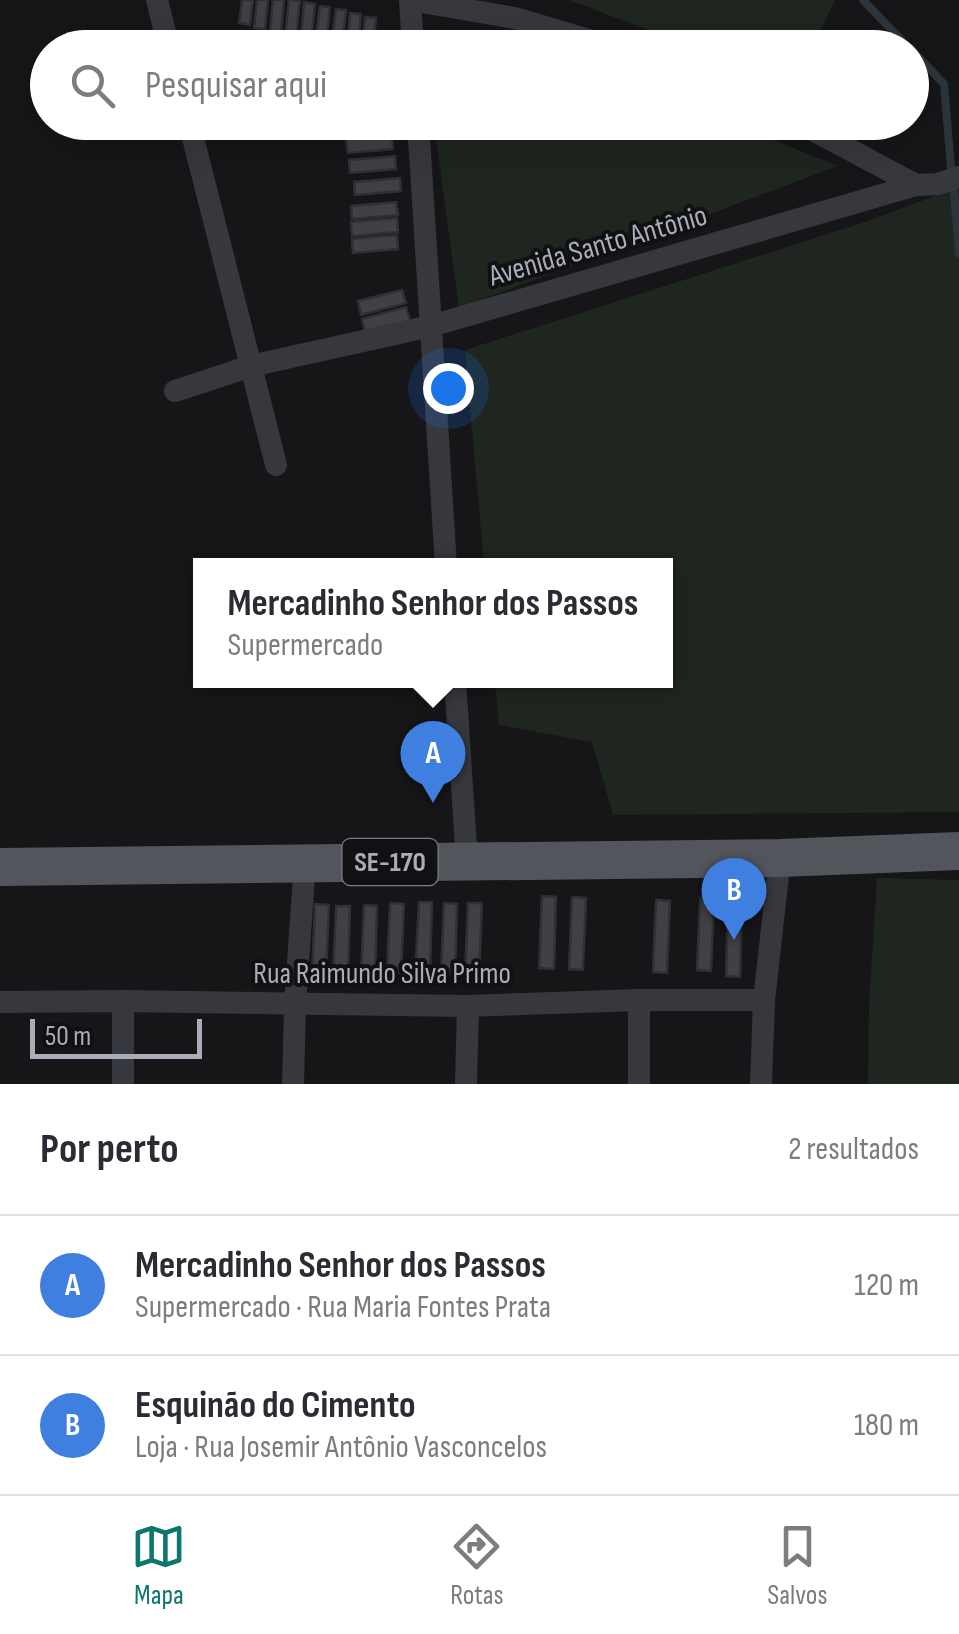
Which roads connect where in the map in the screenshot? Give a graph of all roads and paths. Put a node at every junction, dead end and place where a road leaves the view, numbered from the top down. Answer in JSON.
{"nodes":[{"id":1,"x":157,"y":0,"type":"edge"},
{"id":2,"x":410,"y":0,"type":"edge"},
{"id":3,"x":164,"y":30,"type":"edge"},
{"id":4,"x":412,"y":30,"type":"edge"},
{"id":5,"x":555,"y":30,"type":"edge"},
{"id":6,"x":193,"y":140,"type":"edge"},
{"id":7,"x":419,"y":140,"type":"edge"},
{"id":8,"x":832,"y":140,"type":"edge"},
{"id":9,"x":959,"y":177,"type":"edge"},
{"id":10,"x":916,"y":184,"type":"junction"},
{"id":11,"x":430,"y":326,"type":"junction"},
{"id":12,"x":252,"y":366,"type":"junction"},
{"id":13,"x":176,"y":392,"type":"dead end"},
{"id":14,"x":276,"y":465,"type":"dead end"},
{"id":15,"x":445,"y":558,"type":"edge"},
{"id":16,"x":456,"y":688,"type":"edge"},
{"id":17,"x":959,"y":850,"type":"edge"},
{"id":18,"x":780,"y":858,"type":"junction"},
{"id":19,"x":305,"y":862,"type":"junction"},
{"id":20,"x":467,"y":862,"type":"junction"},
{"id":21,"x":0,"y":867,"type":"edge"},
{"id":22,"x":639,"y":1000,"type":"junction"},
{"id":23,"x":764,"y":1000,"type":"junction"},
{"id":24,"x":0,"y":1002,"type":"edge"},
{"id":25,"x":123,"y":1002,"type":"junction"},
{"id":26,"x":295,"y":1005,"type":"junction"},
{"id":27,"x":468,"y":1006,"type":"junction"},
{"id":28,"x":123,"y":1084,"type":"edge"},
{"id":29,"x":293,"y":1084,"type":"edge"},
{"id":30,"x":466,"y":1084,"type":"edge"},
{"id":31,"x":638,"y":1084,"type":"edge"},
{"id":32,"x":761,"y":1084,"type":"edge"}],
"edges":[{"from":1,"to":3,"type":"street"},
{"from":2,"to":4,"type":"street"},
{"from":2,"to":5,"type":"street"},
{"from":6,"to":12,"type":"street"},
{"from":7,"to":11,"type":"street"},
{"from":8,"to":10,"type":"street"},
{"from":9,"to":10,"type":"street","name":"Avenida Santo Antônio"},
{"from":10,"to":11,"type":"street","name":"Avenida Santo Antônio"},
{"from":11,"to":12,"type":"street","name":"Avenida Santo Antônio"},
{"from":11,"to":15,"type":"street"},
{"from":12,"to":13,"type":"street","name":"Avenida Santo Antônio"},
{"from":12,"to":14,"type":"street"},
{"from":16,"to":20,"type":"street"},
{"from":17,"to":18,"type":"main road","number":"SE-170"},
{"from":18,"to":20,"type":"main road","number":"SE-170"},
{"from":18,"to":23,"type":"street"},
{"from":19,"to":20,"type":"main road","number":"SE-170"},
{"from":19,"to":21,"type":"main road","number":"SE-170"},
{"from":19,"to":26,"type":"street"},
{"from":22,"to":23,"type":"street","name":"Rua Raimundo Silva Primo"},
{"from":22,"to":27,"type":"street","name":"Rua Raimundo Silva Primo"},
{"from":22,"to":31,"type":"street"},
{"from":23,"to":32,"type":"street"},
{"from":24,"to":25,"type":"street","name":"Rua Raimundo Silva Primo"},
{"from":25,"to":26,"type":"street","name":"Rua Raimundo Silva Primo"},
{"from":25,"to":28,"type":"street"},
{"from":26,"to":27,"type":"street","name":"Rua Raimundo Silva Primo"},
{"from":26,"to":29,"type":"street"},
{"from":27,"to":30,"type":"street"}]}
